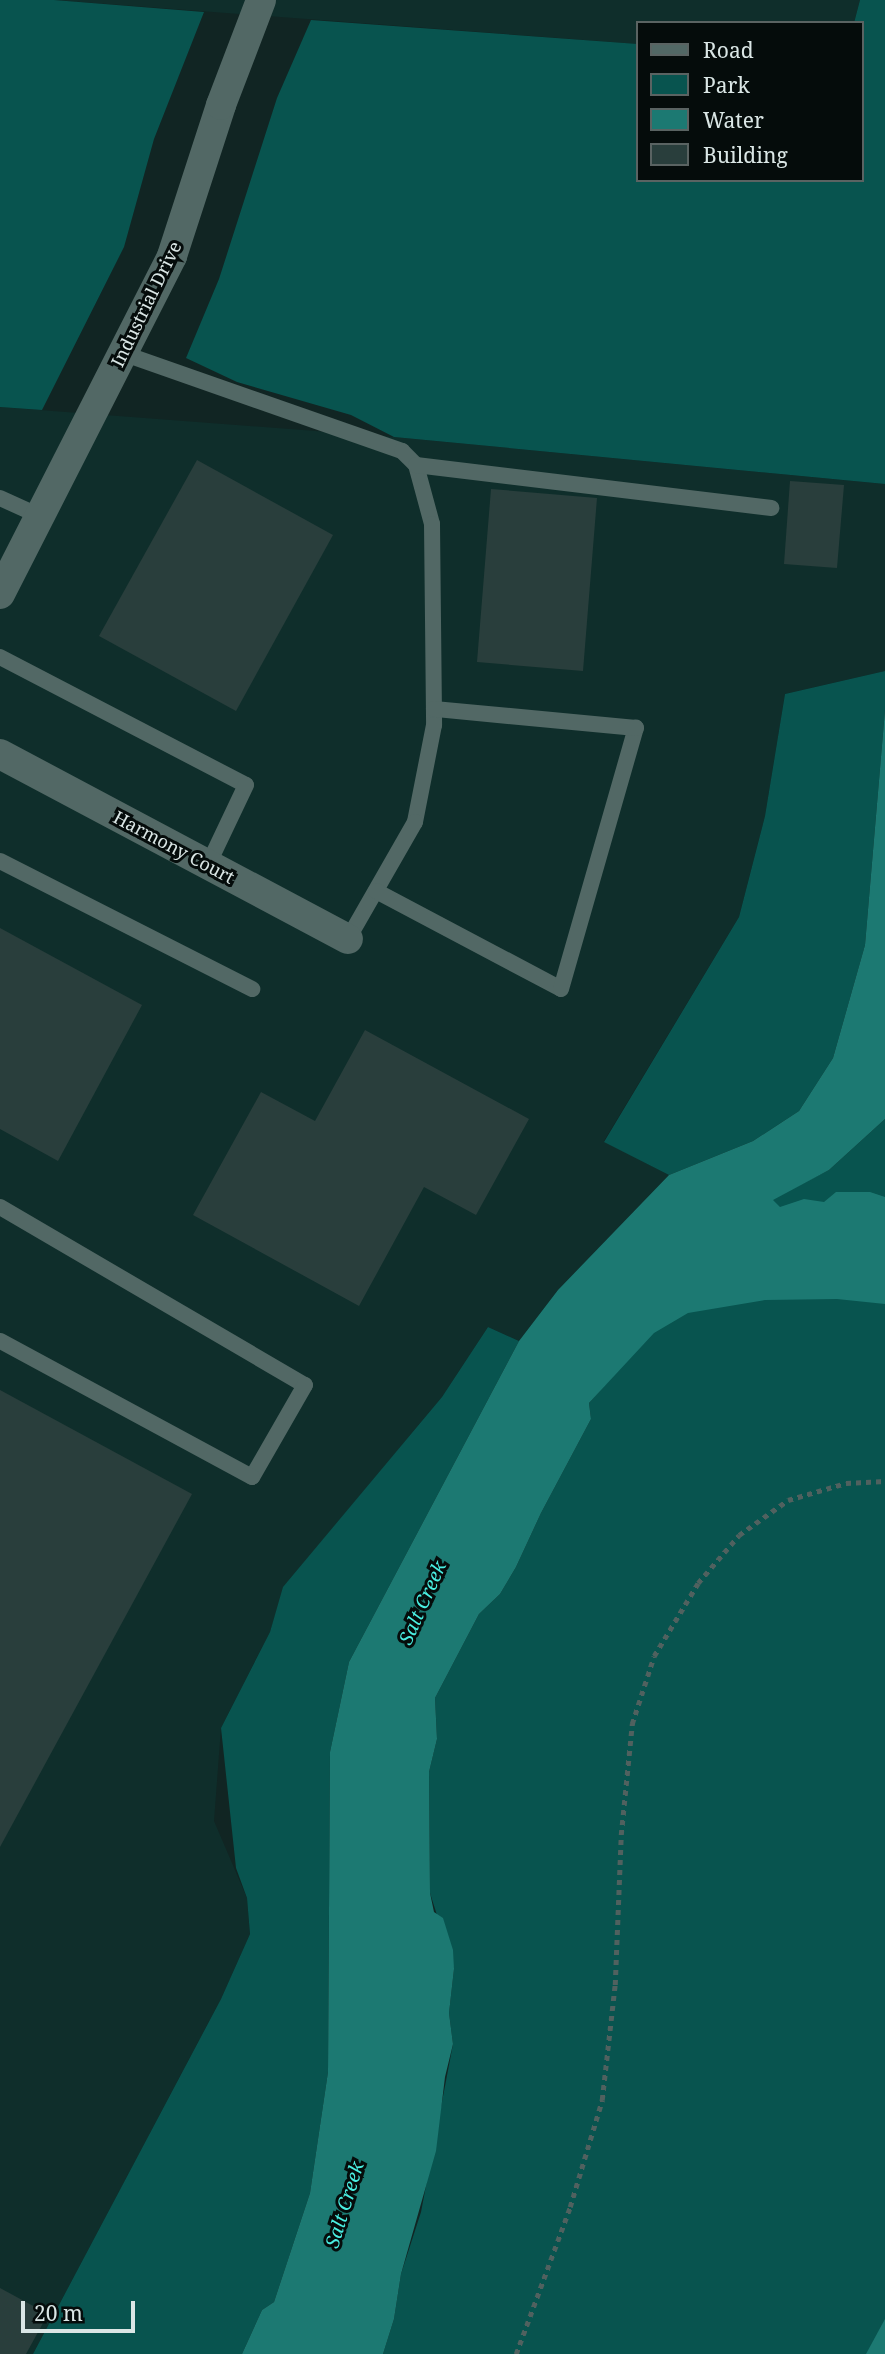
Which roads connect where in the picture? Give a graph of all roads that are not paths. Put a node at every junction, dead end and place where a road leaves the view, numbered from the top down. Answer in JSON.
{"nodes":[{"id":1,"x":261,"y":0,"type":"edge"},
{"id":2,"x":122,"y":353,"type":"junction"},
{"id":3,"x":415,"y":466,"type":"junction"},
{"id":4,"x":0,"y":498,"type":"edge"},
{"id":5,"x":771,"y":508,"type":"dead end"},
{"id":6,"x":42,"y":517,"type":"junction"},
{"id":7,"x":0,"y":594,"type":"edge"},
{"id":8,"x":0,"y":657,"type":"edge"},
{"id":9,"x":434,"y":709,"type":"junction"},
{"id":10,"x":0,"y":754,"type":"edge"},
{"id":11,"x":0,"y":861,"type":"edge"},
{"id":12,"x":208,"y":865,"type":"junction"},
{"id":13,"x":376,"y":891,"type":"junction"},
{"id":14,"x":348,"y":939,"type":"joint"},
{"id":15,"x":252,"y":989,"type":"dead end"},
{"id":16,"x":0,"y":1207,"type":"edge"},
{"id":17,"x":0,"y":1341,"type":"edge"}],
"edges":[{"from":1,"to":2,"type":"street","name":"Industrial Drive"},
{"from":2,"to":3,"type":"lane"},
{"from":2,"to":6,"type":"street","name":"Industrial Drive"},
{"from":3,"to":5,"type":"lane"},
{"from":3,"to":9,"type":"lane"},
{"from":4,"to":6,"type":"lane"},
{"from":6,"to":7,"type":"street","name":"Industrial Drive"},
{"from":8,"to":12,"type":"lane"},
{"from":9,"to":13,"type":"lane"},
{"from":9,"to":13,"type":"lane"},
{"from":10,"to":12,"type":"street","name":"Harmony Court"},
{"from":11,"to":15,"type":"lane"},
{"from":12,"to":14,"type":"street","name":"Harmony Court"},
{"from":13,"to":14,"type":"lane"},
{"from":16,"to":17,"type":"lane"}]}
